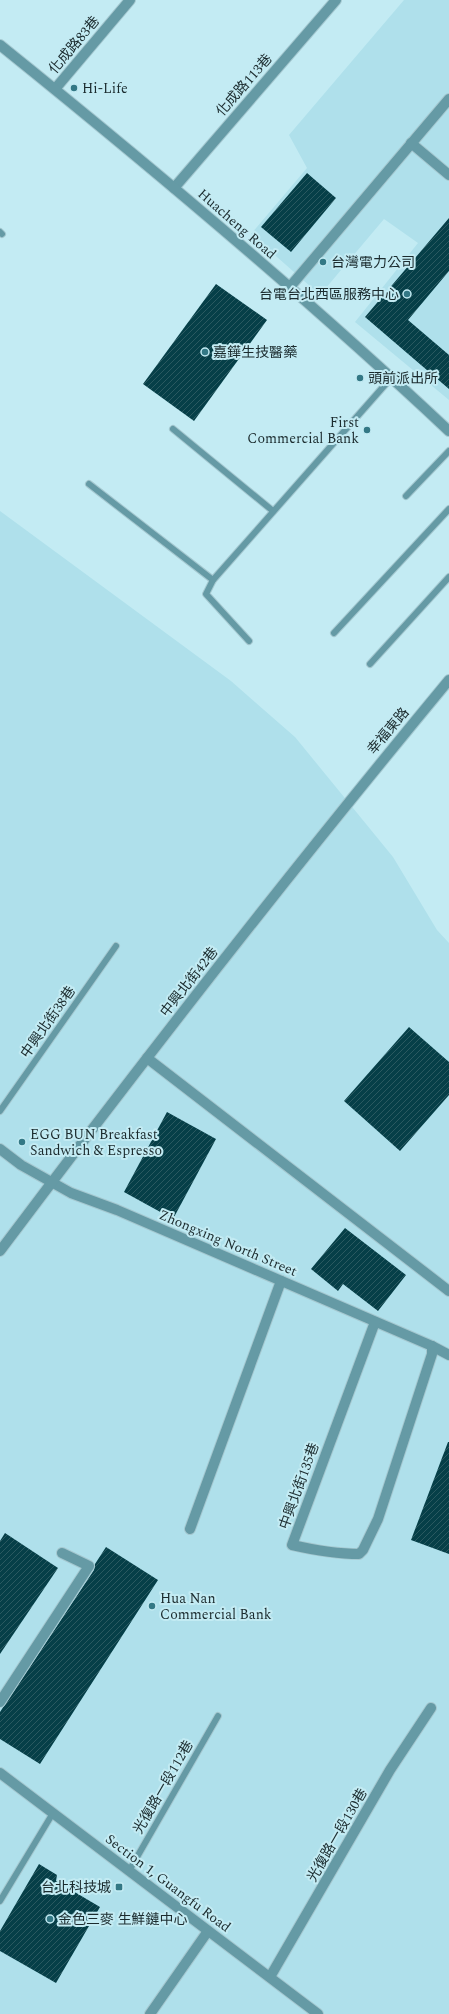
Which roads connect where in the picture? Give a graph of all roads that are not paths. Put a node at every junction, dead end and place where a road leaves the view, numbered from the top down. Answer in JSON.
{"nodes":[{"id":1,"x":130,"y":0,"type":"edge"},
{"id":2,"x":336,"y":0,"type":"edge"},
{"id":3,"x":0,"y":45,"type":"edge"},
{"id":4,"x":55,"y":89,"type":"junction"},
{"id":5,"x":449,"y":99,"type":"edge"},
{"id":6,"x":411,"y":143,"type":"junction"},
{"id":7,"x":449,"y":175,"type":"edge"},
{"id":8,"x":174,"y":188,"type":"junction"},
{"id":9,"x":288,"y":288,"type":"junction"},
{"id":10,"x":391,"y":378,"type":"junction"},
{"id":11,"x":174,"y":429,"type":"dead end"},
{"id":12,"x":449,"y":431,"type":"edge"},
{"id":13,"x":449,"y":451,"type":"edge"},
{"id":14,"x":89,"y":484,"type":"dead end"},
{"id":15,"x":406,"y":496,"type":"dead end"},
{"id":16,"x":449,"y":509,"type":"edge"},
{"id":17,"x":273,"y":512,"type":"junction"},
{"id":18,"x":449,"y":577,"type":"edge"},
{"id":19,"x":213,"y":580,"type":"junction"},
{"id":20,"x":334,"y":632,"type":"dead end"},
{"id":21,"x":249,"y":641,"type":"dead end"},
{"id":22,"x":370,"y":664,"type":"dead end"},
{"id":23,"x":449,"y":680,"type":"edge"},
{"id":24,"x":349,"y":801,"type":"joint"},
{"id":25,"x":116,"y":946,"type":"dead end"},
{"id":26,"x":147,"y":1058,"type":"junction"},
{"id":27,"x":0,"y":1112,"type":"edge"},
{"id":28,"x":0,"y":1149,"type":"edge"},
{"id":29,"x":52,"y":1182,"type":"junction"},
{"id":30,"x":0,"y":1251,"type":"edge"},
{"id":31,"x":281,"y":1281,"type":"junction"},
{"id":32,"x":449,"y":1291,"type":"edge"},
{"id":33,"x":375,"y":1322,"type":"junction"},
{"id":34,"x":432,"y":1346,"type":"junction"},
{"id":35,"x":449,"y":1355,"type":"edge"},
{"id":36,"x":190,"y":1529,"type":"dead end"},
{"id":37,"x":62,"y":1553,"type":"dead end"},
{"id":38,"x":0,"y":1702,"type":"edge"},
{"id":39,"x":431,"y":1708,"type":"dead end"},
{"id":40,"x":218,"y":1716,"type":"dead end"},
{"id":41,"x":0,"y":1773,"type":"edge"},
{"id":42,"x":53,"y":1813,"type":"junction"},
{"id":43,"x":129,"y":1871,"type":"junction"},
{"id":44,"x":0,"y":1901,"type":"edge"},
{"id":45,"x":208,"y":1931,"type":"junction"},
{"id":46,"x":270,"y":1977,"type":"junction"},
{"id":47,"x":150,"y":2014,"type":"edge"},
{"id":48,"x":318,"y":2014,"type":"edge"}],
"edges":[{"from":1,"to":4,"type":"street","name":"化成路83巷"},
{"from":2,"to":8,"type":"street","name":"化成路113巷"},
{"from":3,"to":4,"type":"street","name":"Huacheng Road"},
{"from":4,"to":8,"type":"street","name":"Huacheng Road"},
{"from":5,"to":6,"type":"street"},
{"from":6,"to":7,"type":"street"},
{"from":6,"to":9,"type":"street"},
{"from":8,"to":9,"type":"street","name":"Huacheng Road"},
{"from":9,"to":10,"type":"street","name":"Huacheng Road"},
{"from":10,"to":12,"type":"street","name":"Huacheng Road"},
{"from":10,"to":17,"type":"lane"},
{"from":11,"to":17,"type":"lane"},
{"from":13,"to":15,"type":"lane"},
{"from":14,"to":19,"type":"lane"},
{"from":16,"to":20,"type":"lane"},
{"from":17,"to":19,"type":"lane"},
{"from":18,"to":22,"type":"lane"},
{"from":19,"to":21,"type":"lane"},
{"from":23,"to":24,"type":"street","name":"幸福東路"},
{"from":24,"to":26,"type":"street","name":"中興北街42巷"},
{"from":25,"to":27,"type":"lane","name":"中興北街38巷"},
{"from":26,"to":29,"type":"street","name":"中興北街42巷"},
{"from":26,"to":32,"type":"street"},
{"from":28,"to":29,"type":"street","name":"Zhongxing North Street"},
{"from":29,"to":30,"type":"street","name":"中興北街42巷"},
{"from":29,"to":31,"type":"street","name":"Zhongxing North Street"},
{"from":31,"to":33,"type":"street","name":"Zhongxing North Street"},
{"from":31,"to":36,"type":"street"},
{"from":33,"to":34,"type":"street","name":"Zhongxing North Street"},
{"from":33,"to":34,"type":"street","name":"中興北街135巷"},
{"from":34,"to":35,"type":"street","name":"Zhongxing North Street"},
{"from":37,"to":38,"type":"street"},
{"from":39,"to":46,"type":"street","name":"光復路一段130巷"},
{"from":40,"to":43,"type":"lane","name":"光復路一段112巷"},
{"from":41,"to":42,"type":"street","name":"Section 1, Guangfu Road"},
{"from":42,"to":43,"type":"street","name":"Section 1, Guangfu Road"},
{"from":42,"to":44,"type":"lane"},
{"from":43,"to":45,"type":"street","name":"Section 1, Guangfu Road"},
{"from":45,"to":46,"type":"street","name":"Section 1, Guangfu Road"},
{"from":45,"to":47,"type":"street"},
{"from":46,"to":48,"type":"street","name":"Section 1, Guangfu Road"}]}
